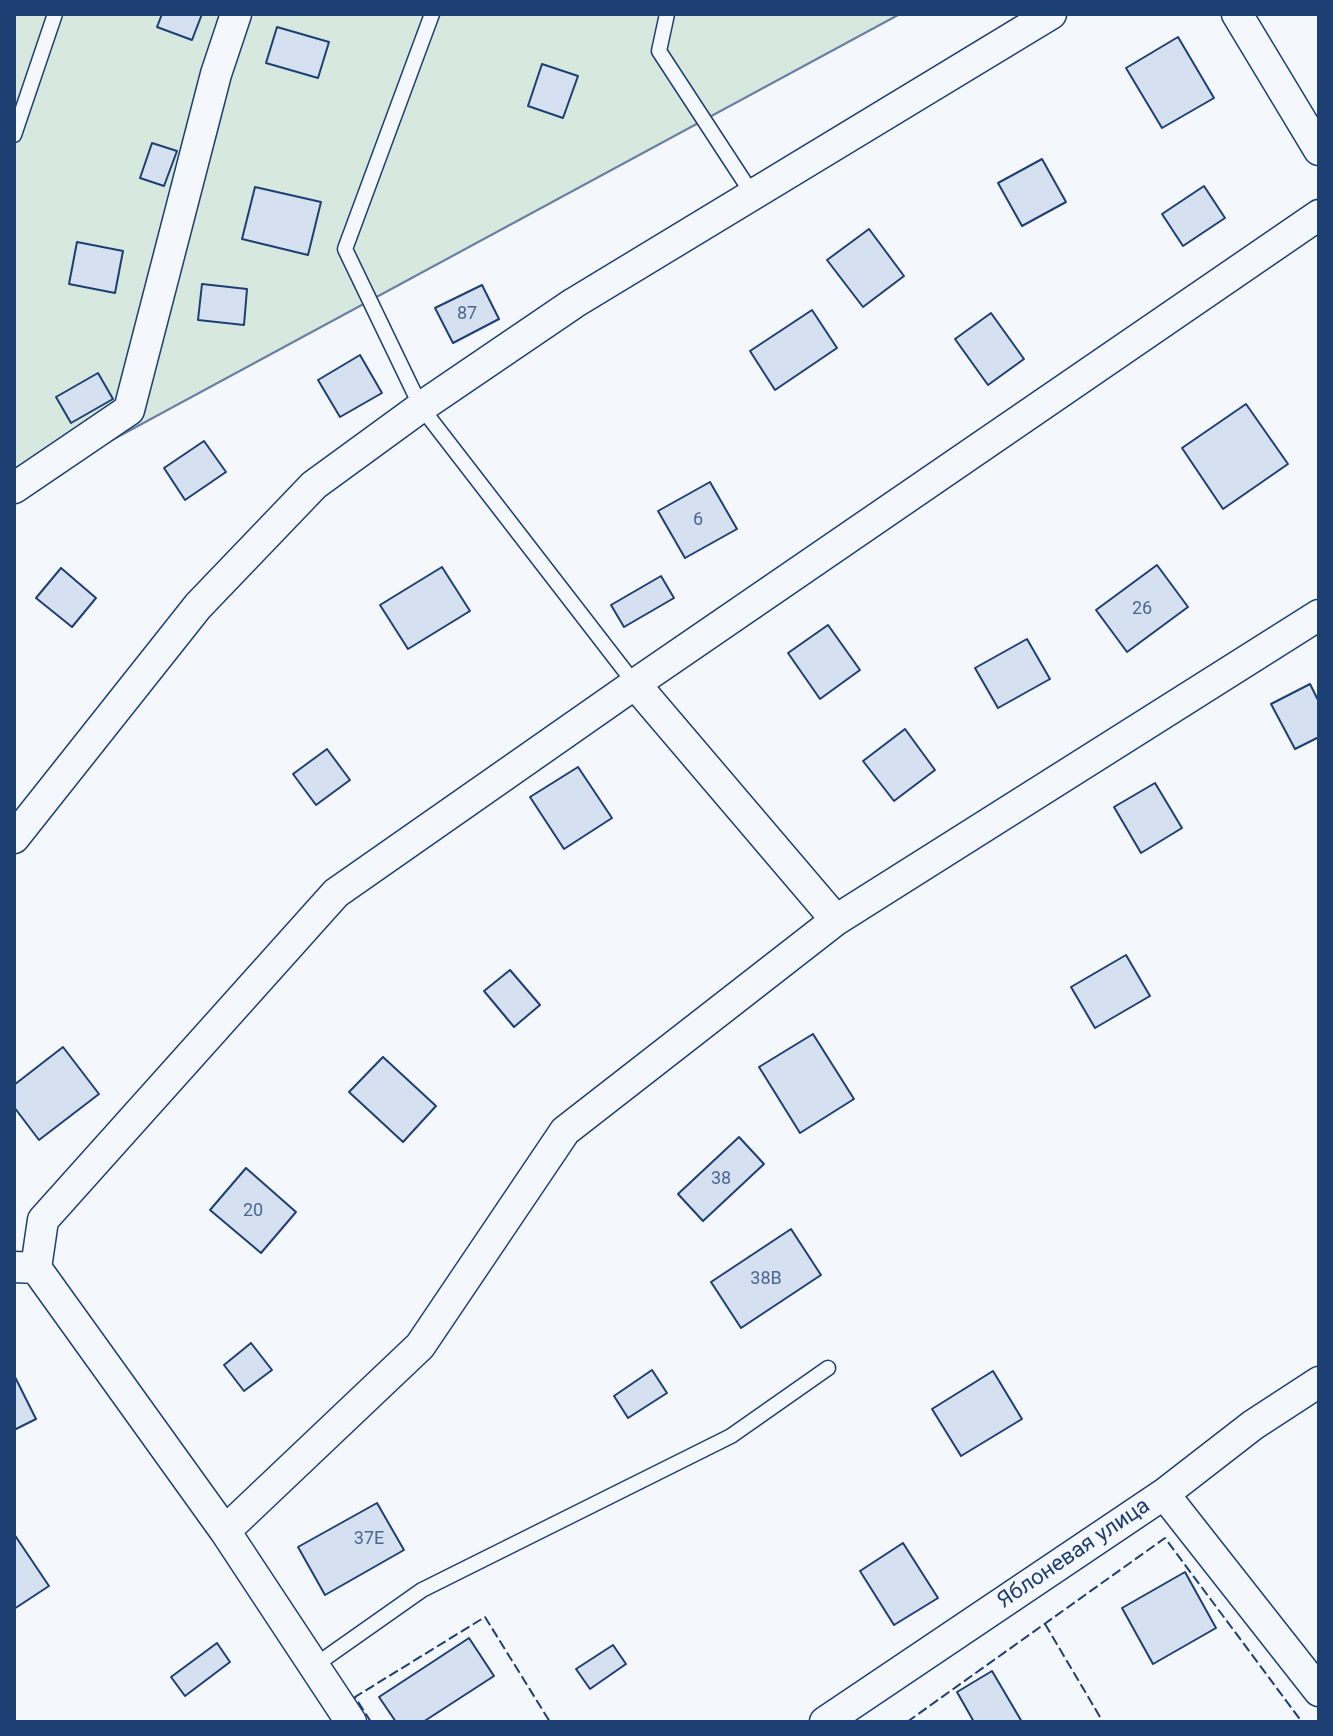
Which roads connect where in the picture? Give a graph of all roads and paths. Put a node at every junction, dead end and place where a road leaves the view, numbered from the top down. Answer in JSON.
{"nodes":[{"id":1,"x":55,"y":14,"type":"edge"},
{"id":2,"x":236,"y":14,"type":"edge"},
{"id":3,"x":432,"y":14,"type":"edge"},
{"id":4,"x":667,"y":14,"type":"edge"},
{"id":5,"x":1051,"y":14,"type":"edge"},
{"id":6,"x":1237,"y":14,"type":"edge"},
{"id":7,"x":14,"y":135,"type":"edge"},
{"id":8,"x":1319,"y":150,"type":"edge"},
{"id":9,"x":753,"y":195,"type":"junction"},
{"id":10,"x":1319,"y":215,"type":"edge"},
{"id":11,"x":421,"y":407,"type":"junction"},
{"id":12,"x":14,"y":488,"type":"edge"},
{"id":13,"x":1319,"y":615,"type":"edge"},
{"id":14,"x":635,"y":684,"type":"junction"},
{"id":15,"x":14,"y":838,"type":"edge"},
{"id":16,"x":836,"y":920,"type":"junction"},
{"id":17,"x":25,"y":1268,"type":"edge"},
{"id":18,"x":828,"y":1368,"type":"dead end"},
{"id":19,"x":1319,"y":1382,"type":"edge"},
{"id":20,"x":1164,"y":1494,"type":"junction"},
{"id":21,"x":225,"y":1531,"type":"junction"},
{"id":22,"x":314,"y":1666,"type":"junction"},
{"id":23,"x":1319,"y":1691,"type":"edge"},
{"id":24,"x":351,"y":1722,"type":"edge"},
{"id":25,"x":825,"y":1722,"type":"edge"}],
"edges":[{"from":1,"to":7,"type":"lane"},
{"from":2,"to":12,"type":"street"},
{"from":3,"to":11,"type":"lane"},
{"from":4,"to":9,"type":"lane"},
{"from":5,"to":9,"type":"street"},
{"from":6,"to":8,"type":"street"},
{"from":9,"to":11,"type":"street"},
{"from":10,"to":14,"type":"street"},
{"from":11,"to":14,"type":"lane"},
{"from":11,"to":15,"type":"street"},
{"from":13,"to":16,"type":"street"},
{"from":14,"to":16,"type":"street"},
{"from":14,"to":17,"type":"street"},
{"from":16,"to":21,"type":"street"},
{"from":17,"to":21,"type":"street"},
{"from":18,"to":22,"type":"lane"},
{"from":19,"to":20,"type":"street","name":"Яблоневая улица"},
{"from":20,"to":23,"type":"street"},
{"from":20,"to":25,"type":"street","name":"Яблоневая улица"},
{"from":21,"to":22,"type":"street"},
{"from":22,"to":24,"type":"street"}]}
